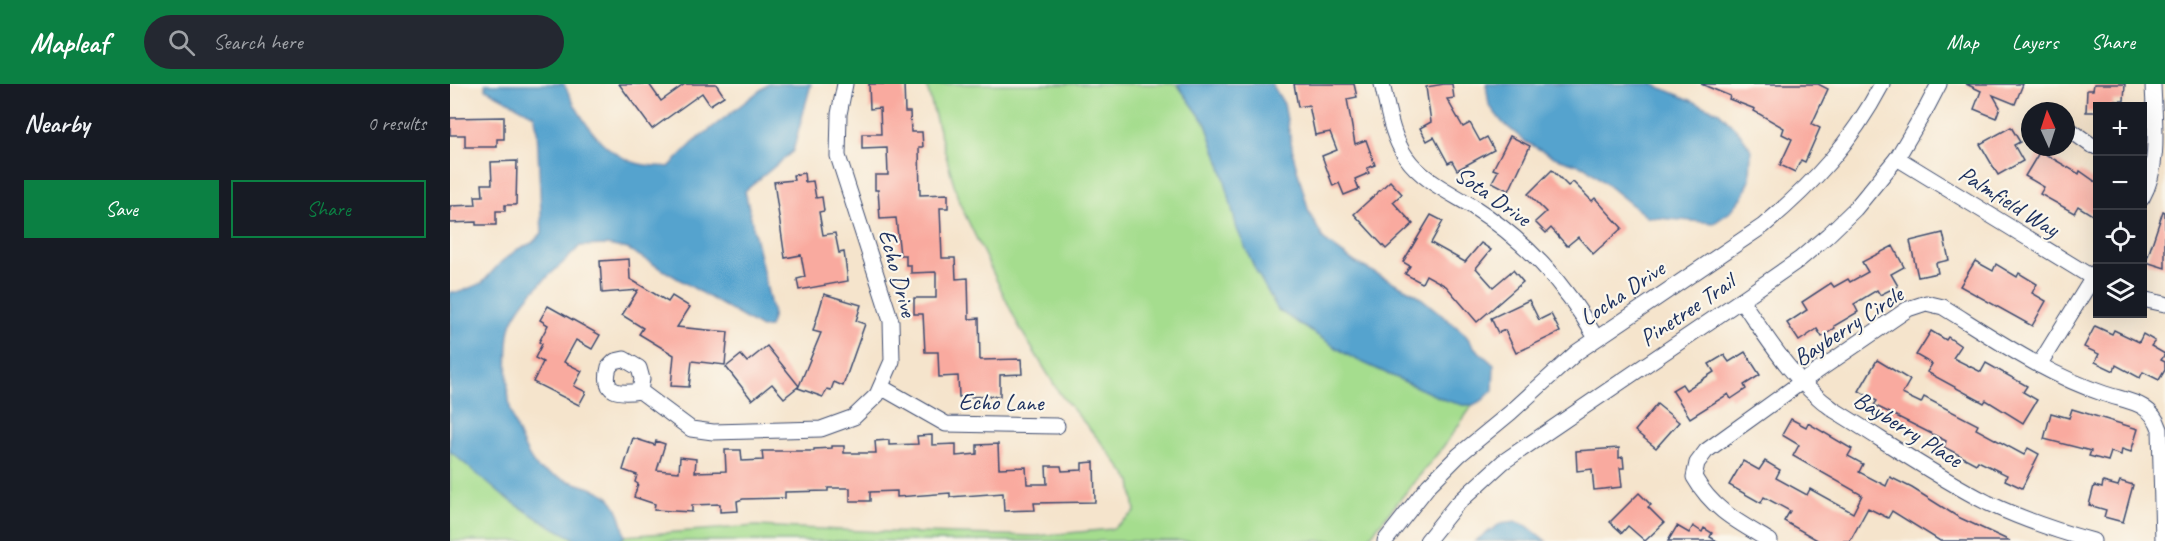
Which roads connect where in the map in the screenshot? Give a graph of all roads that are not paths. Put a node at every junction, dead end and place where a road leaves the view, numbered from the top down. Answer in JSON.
{"nodes":[{"id":1,"x":845,"y":84,"type":"edge"},
{"id":2,"x":1382,"y":84,"type":"edge"},
{"id":3,"x":1939,"y":84,"type":"edge"},
{"id":4,"x":2153,"y":84,"type":"edge"},
{"id":5,"x":1878,"y":85,"type":"edge"},
{"id":6,"x":2075,"y":133,"type":"edge"},
{"id":7,"x":2093,"y":146,"type":"edge"},
{"id":8,"x":2148,"y":155,"type":"edge"},
{"id":9,"x":1897,"y":158,"type":"junction"},
{"id":10,"x":2147,"y":185,"type":"edge"},
{"id":11,"x":2093,"y":275,"type":"edge"},
{"id":12,"x":2093,"y":282,"type":"edge"},
{"id":13,"x":1741,"y":300,"type":"junction"},
{"id":14,"x":2147,"y":300,"type":"edge"},
{"id":15,"x":2165,"y":304,"type":"edge"},
{"id":16,"x":1596,"y":338,"type":"junction"},
{"id":17,"x":2039,"y":365,"type":"junction"},
{"id":18,"x":1800,"y":383,"type":"junction"},
{"id":19,"x":881,"y":387,"type":"junction"},
{"id":20,"x":640,"y":391,"type":"dead end"},
{"id":21,"x":1057,"y":426,"type":"dead end"},
{"id":22,"x":1385,"y":541,"type":"edge"},
{"id":23,"x":1427,"y":541,"type":"edge"},
{"id":24,"x":1770,"y":541,"type":"edge"},
{"id":25,"x":2093,"y":541,"type":"edge"},
{"id":26,"x":2163,"y":541,"type":"edge"}],
"edges":[{"from":1,"to":19,"type":"street","name":"Echo Drive"},
{"from":2,"to":16,"type":"street","name":"Sota Drive"},
{"from":3,"to":9,"type":"street","name":"Pinetree Trail"},
{"from":4,"to":8,"type":"street"},
{"from":5,"to":16,"type":"street","name":"Locha Drive"},
{"from":6,"to":7,"type":"street"},
{"from":8,"to":10,"type":"street"},
{"from":9,"to":11,"type":"street","name":"Palmfield Way"},
{"from":9,"to":13,"type":"street","name":"Pinetree Trail"},
{"from":12,"to":17,"type":"street"},
{"from":13,"to":18,"type":"street","name":"Bayberry Place"},
{"from":13,"to":23,"type":"street","name":"Pinetree Trail"},
{"from":14,"to":15,"type":"street"},
{"from":16,"to":22,"type":"street","name":"Locha Drive"},
{"from":17,"to":18,"type":"street","name":"Bayberry Circle"},
{"from":17,"to":26,"type":"street","name":"Bayberry Circle"},
{"from":18,"to":24,"type":"street","name":"Bayberry Circle"},
{"from":18,"to":25,"type":"street","name":"Bayberry Place"},
{"from":19,"to":20,"type":"street","name":"Echo Drive"},
{"from":19,"to":21,"type":"street","name":"Echo Lane"}]}
